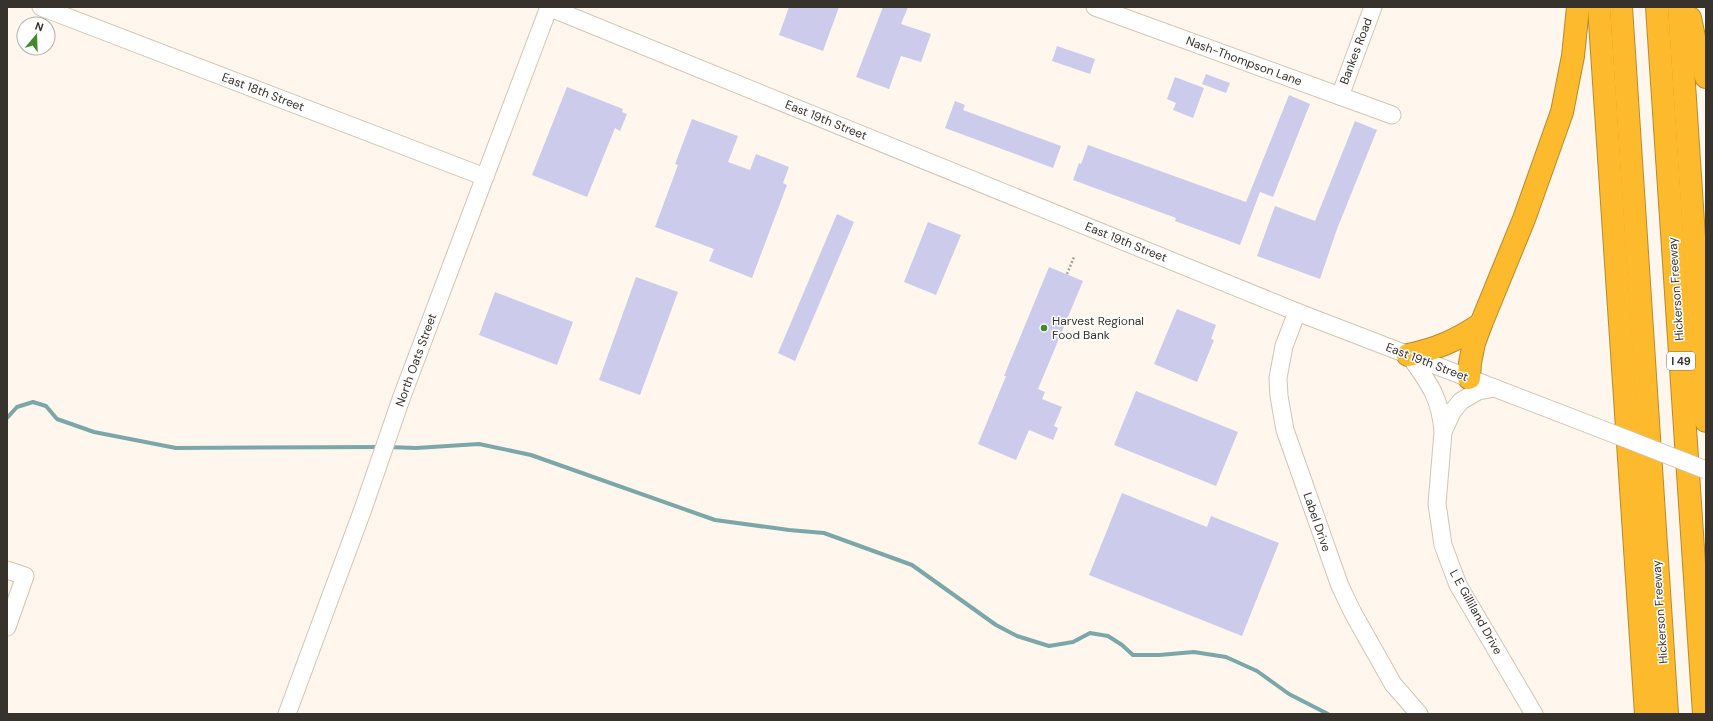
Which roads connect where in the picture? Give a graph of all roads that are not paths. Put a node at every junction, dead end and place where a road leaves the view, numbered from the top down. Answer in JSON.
{"nodes":[{"id":1,"x":41,"y":7,"type":"edge"},
{"id":2,"x":548,"y":7,"type":"edge"},
{"id":3,"x":1095,"y":7,"type":"edge"},
{"id":4,"x":1373,"y":7,"type":"edge"},
{"id":5,"x":1578,"y":7,"type":"edge"},
{"id":6,"x":1599,"y":7,"type":"edge"},
{"id":7,"x":1621,"y":7,"type":"edge"},
{"id":8,"x":1657,"y":7,"type":"edge"},
{"id":9,"x":1679,"y":7,"type":"edge"},
{"id":10,"x":1687,"y":7,"type":"edge"},
{"id":11,"x":1706,"y":76,"type":"edge"},
{"id":12,"x":1340,"y":96,"type":"junction"},
{"id":13,"x":1392,"y":115,"type":"dead end"},
{"id":14,"x":485,"y":178,"type":"junction"},
{"id":15,"x":1297,"y":312,"type":"junction"},
{"id":16,"x":1481,"y":324,"type":"junction"},
{"id":17,"x":1408,"y":355,"type":"junction"},
{"id":18,"x":1469,"y":378,"type":"junction"},
{"id":19,"x":1495,"y":388,"type":"junction"},
{"id":20,"x":1706,"y":421,"type":"edge"},
{"id":21,"x":1443,"y":432,"type":"junction"},
{"id":22,"x":1706,"y":470,"type":"edge"},
{"id":23,"x":7,"y":570,"type":"edge"},
{"id":24,"x":7,"y":627,"type":"edge"},
{"id":25,"x":287,"y":714,"type":"edge"},
{"id":26,"x":1419,"y":714,"type":"edge"},
{"id":27,"x":1534,"y":714,"type":"edge"},
{"id":28,"x":1646,"y":714,"type":"edge"},
{"id":29,"x":1667,"y":714,"type":"edge"},
{"id":30,"x":1704,"y":714,"type":"edge"}],
"edges":[{"from":1,"to":14,"type":"street","name":"East 18th Street"},
{"from":2,"to":14,"type":"street","name":"North Oats Street"},
{"from":2,"to":15,"type":"street","name":"East 19th Street"},
{"from":3,"to":12,"type":"street","name":"Nash-Thompson Lane"},
{"from":4,"to":12,"type":"street","name":"Bankes Road"},
{"from":5,"to":16,"type":"highway"},
{"from":6,"to":28,"type":"highway"},
{"from":7,"to":29,"type":"highway","name":"Hickerson Freeway"},
{"from":8,"to":30,"type":"highway","name":"Hickerson Freeway","number":"I 49"},
{"from":9,"to":20,"type":"highway"},
{"from":10,"to":11,"type":"highway"},
{"from":12,"to":13,"type":"street","name":"Nash-Thompson Lane"},
{"from":14,"to":25,"type":"street","name":"North Oats Street"},
{"from":15,"to":17,"type":"street","name":"East 19th Street"},
{"from":15,"to":26,"type":"street","name":"Label Drive"},
{"from":16,"to":17,"type":"highway"},
{"from":16,"to":18,"type":"highway"},
{"from":17,"to":18,"type":"street","name":"East 19th Street"},
{"from":17,"to":21,"type":"street"},
{"from":18,"to":19,"type":"street","name":"East 19th Street"},
{"from":19,"to":21,"type":"street","name":"L E Gilliland Drive"},
{"from":19,"to":22,"type":"street","name":"East 19th Street","bridge":true},
{"from":21,"to":27,"type":"street","name":"L E Gilliland Drive"},
{"from":23,"to":24,"type":"street"}]}
